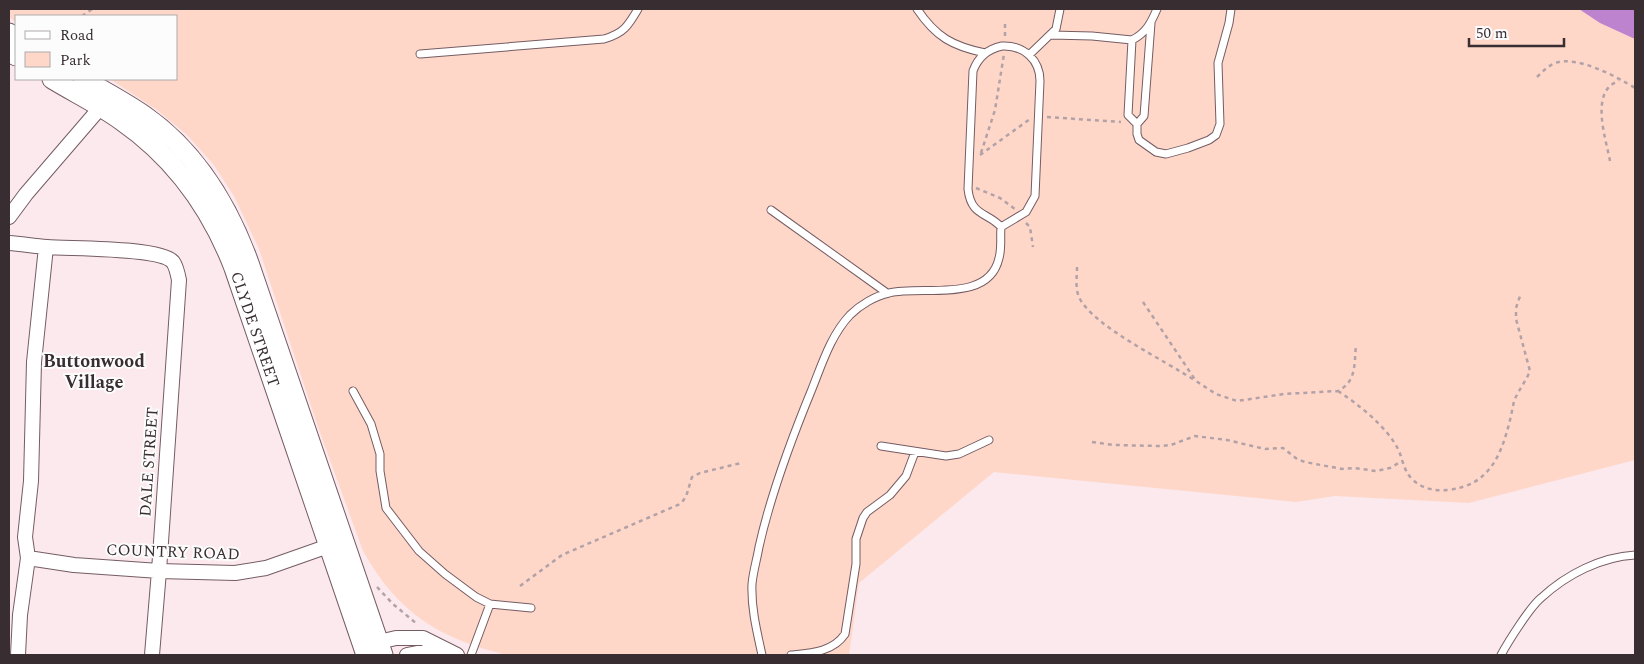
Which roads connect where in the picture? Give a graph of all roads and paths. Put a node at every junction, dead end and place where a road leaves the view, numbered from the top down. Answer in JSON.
{"nodes":[{"id":1,"x":638,"y":9,"type":"edge"},
{"id":2,"x":918,"y":9,"type":"edge"},
{"id":3,"x":1060,"y":9,"type":"edge"},
{"id":4,"x":1157,"y":9,"type":"edge"},
{"id":5,"x":1231,"y":9,"type":"edge"},
{"id":6,"x":1005,"y":23,"type":"dead end"},
{"id":7,"x":1151,"y":23,"type":"junction"},
{"id":8,"x":1051,"y":35,"type":"junction"},
{"id":9,"x":1132,"y":40,"type":"junction"},
{"id":10,"x":1004,"y":46,"type":"junction"},
{"id":11,"x":985,"y":53,"type":"junction"},
{"id":12,"x":420,"y":54,"type":"dead end"},
{"id":13,"x":1030,"y":55,"type":"junction"},
{"id":14,"x":1537,"y":77,"type":"dead end"},
{"id":15,"x":54,"y":80,"type":"edge"},
{"id":16,"x":84,"y":80,"type":"edge"},
{"id":17,"x":1621,"y":80,"type":"junction"},
{"id":18,"x":1635,"y":88,"type":"edge"},
{"id":19,"x":106,"y":101,"type":"junction"},
{"id":20,"x":1039,"y":116,"type":"junction"},
{"id":21,"x":1136,"y":124,"type":"junction"},
{"id":22,"x":980,"y":155,"type":"junction"},
{"id":23,"x":969,"y":160,"type":"junction"},
{"id":24,"x":1610,"y":161,"type":"dead end"},
{"id":25,"x":968,"y":186,"type":"junction"},
{"id":26,"x":771,"y":210,"type":"dead end"},
{"id":27,"x":1020,"y":216,"type":"junction"},
{"id":28,"x":9,"y":217,"type":"edge"},
{"id":29,"x":1000,"y":227,"type":"junction"},
{"id":30,"x":9,"y":242,"type":"edge"},
{"id":31,"x":46,"y":247,"type":"junction"},
{"id":32,"x":1033,"y":247,"type":"dead end"},
{"id":33,"x":1077,"y":267,"type":"dead end"},
{"id":34,"x":887,"y":293,"type":"junction"},
{"id":35,"x":1520,"y":296,"type":"dead end"},
{"id":36,"x":1143,"y":302,"type":"dead end"},
{"id":37,"x":1356,"y":345,"type":"dead end"},
{"id":38,"x":1196,"y":381,"type":"junction"},
{"id":39,"x":1338,"y":390,"type":"junction"},
{"id":40,"x":352,"y":391,"type":"dead end"},
{"id":41,"x":989,"y":440,"type":"dead end"},
{"id":42,"x":1092,"y":442,"type":"dead end"},
{"id":43,"x":881,"y":446,"type":"dead end"},
{"id":44,"x":915,"y":452,"type":"junction"},
{"id":45,"x":1402,"y":462,"type":"junction"},
{"id":46,"x":740,"y":463,"type":"dead end"},
{"id":47,"x":336,"y":543,"type":"junction"},
{"id":48,"x":1635,"y":555,"type":"edge"},
{"id":49,"x":28,"y":558,"type":"junction"},
{"id":50,"x":159,"y":571,"type":"junction"},
{"id":51,"x":520,"y":586,"type":"dead end"},
{"id":52,"x":377,"y":587,"type":"dead end"},
{"id":53,"x":490,"y":604,"type":"junction"},
{"id":54,"x":531,"y":608,"type":"dead end"},
{"id":55,"x":423,"y":628,"type":"dead end"},
{"id":56,"x":372,"y":650,"type":"edge"},
{"id":57,"x":454,"y":654,"type":"edge"},
{"id":58,"x":18,"y":655,"type":"edge"},
{"id":59,"x":152,"y":655,"type":"edge"},
{"id":60,"x":407,"y":655,"type":"edge"},
{"id":61,"x":471,"y":655,"type":"edge"},
{"id":62,"x":762,"y":655,"type":"edge"},
{"id":63,"x":791,"y":655,"type":"edge"},
{"id":64,"x":1501,"y":655,"type":"edge"}],
"edges":[{"from":1,"to":12,"type":"lane"},
{"from":2,"to":11,"type":"lane"},
{"from":3,"to":8,"type":"lane"},
{"from":4,"to":7,"type":"lane"},
{"from":5,"to":21,"type":"lane"},
{"from":6,"to":10,"type":"path"},
{"from":7,"to":9,"type":"lane"},
{"from":7,"to":21,"type":"lane"},
{"from":8,"to":9,"type":"lane"},
{"from":8,"to":13,"type":"lane"},
{"from":9,"to":21,"type":"lane"},
{"from":10,"to":11,"type":"lane"},
{"from":10,"to":13,"type":"lane"},
{"from":10,"to":22,"type":"path"},
{"from":11,"to":23,"type":"lane"},
{"from":13,"to":20,"type":"lane"},
{"from":14,"to":17,"type":"path"},
{"from":15,"to":19,"type":"main road","name":"CLYDE STREET"},
{"from":16,"to":19,"type":"main road","name":"CLYDE STREET"},
{"from":17,"to":18,"type":"path"},
{"from":17,"to":24,"type":"path"},
{"from":19,"to":28,"type":"street"},
{"from":19,"to":47,"type":"main road","name":"CLYDE STREET"},
{"from":20,"to":21,"type":"path"},
{"from":20,"to":22,"type":"path"},
{"from":20,"to":27,"type":"lane"},
{"from":22,"to":23,"type":"path"},
{"from":23,"to":25,"type":"lane"},
{"from":25,"to":27,"type":"path"},
{"from":25,"to":29,"type":"lane"},
{"from":26,"to":34,"type":"lane"},
{"from":27,"to":29,"type":"lane"},
{"from":27,"to":32,"type":"path"},
{"from":29,"to":34,"type":"lane"},
{"from":30,"to":31,"type":"street"},
{"from":31,"to":49,"type":"street"},
{"from":31,"to":50,"type":"street","name":"DALE STREET"},
{"from":33,"to":38,"type":"path"},
{"from":34,"to":62,"type":"lane"},
{"from":35,"to":45,"type":"path"},
{"from":36,"to":38,"type":"path"},
{"from":37,"to":39,"type":"path"},
{"from":38,"to":39,"type":"path"},
{"from":39,"to":45,"type":"path"},
{"from":40,"to":53,"type":"lane"},
{"from":41,"to":44,"type":"lane"},
{"from":42,"to":45,"type":"path"},
{"from":43,"to":44,"type":"lane"},
{"from":44,"to":63,"type":"lane"},
{"from":46,"to":51,"type":"path"},
{"from":47,"to":50,"type":"street","name":"COUNTRY ROAD"},
{"from":47,"to":56,"type":"main road","name":"CLYDE STREET"},
{"from":48,"to":64,"type":"lane"},
{"from":49,"to":50,"type":"street","name":"COUNTRY ROAD"},
{"from":49,"to":58,"type":"street"},
{"from":50,"to":59,"type":"street","name":"DALE STREET"},
{"from":52,"to":55,"type":"path"},
{"from":53,"to":54,"type":"lane"},
{"from":53,"to":61,"type":"lane"},
{"from":56,"to":57,"type":"street","name":"CLYDE STREET"},
{"from":57,"to":60,"type":"street","name":"CLYDE STREET"}]}
